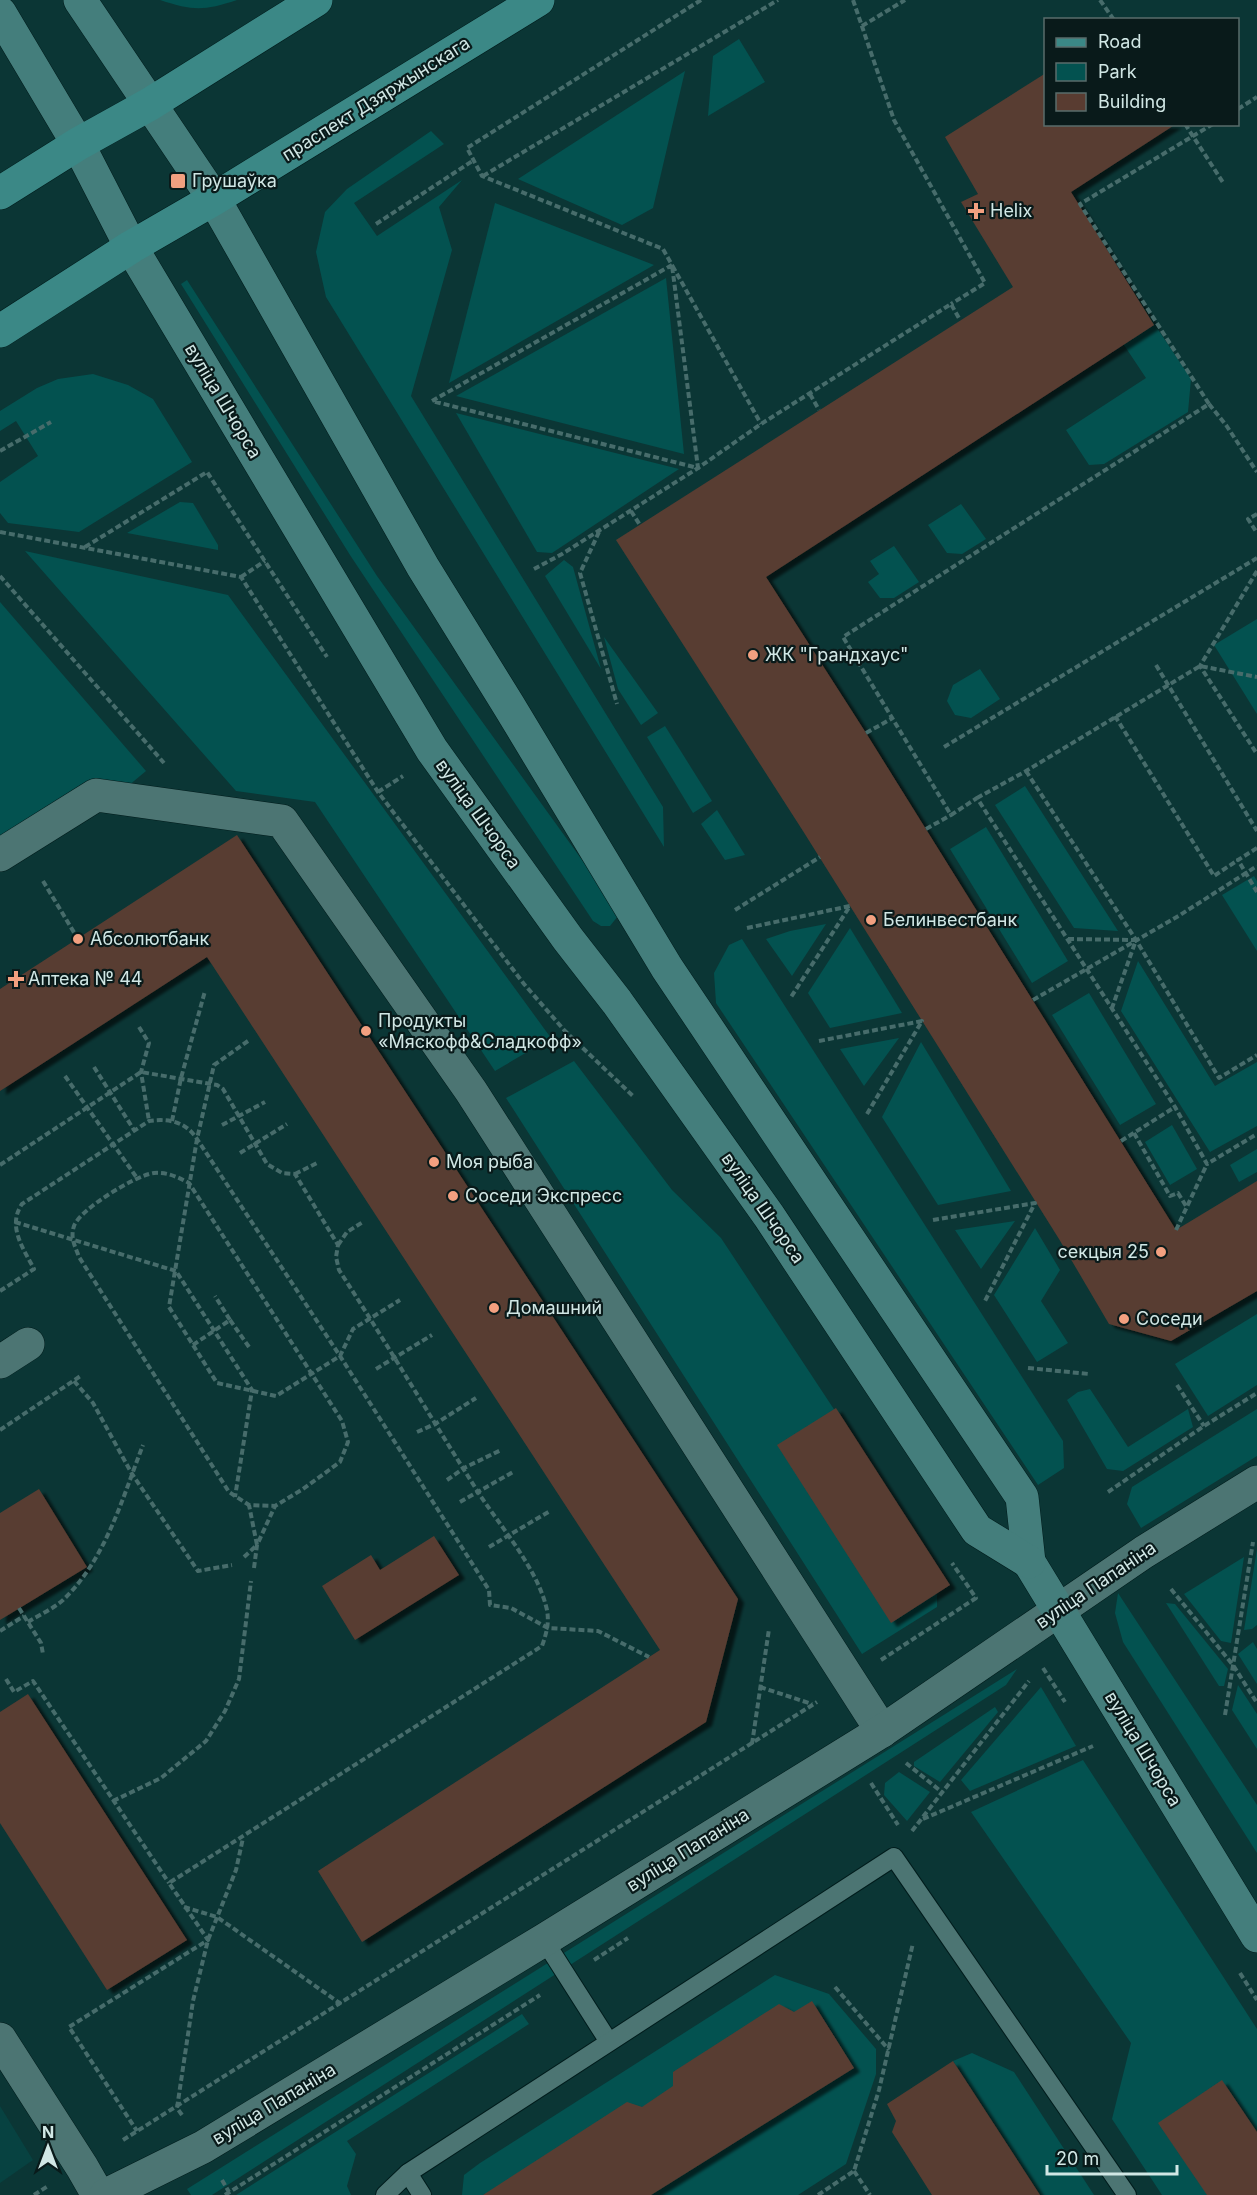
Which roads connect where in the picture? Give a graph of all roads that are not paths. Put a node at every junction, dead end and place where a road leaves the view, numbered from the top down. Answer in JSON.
{"nodes":[{"id":1,"x":80,"y":0,"type":"edge"},
{"id":2,"x":316,"y":0,"type":"edge"},
{"id":3,"x":538,"y":0,"type":"edge"},
{"id":4,"x":0,"y":14,"type":"edge"},
{"id":5,"x":150,"y":104,"type":"junction"},
{"id":6,"x":78,"y":144,"type":"junction"},
{"id":7,"x":0,"y":193,"type":"edge"},
{"id":8,"x":214,"y":199,"type":"junction"},
{"id":9,"x":131,"y":247,"type":"junction"},
{"id":10,"x":0,"y":331,"type":"edge"},
{"id":11,"x":0,"y":855,"type":"edge"},
{"id":12,"x":28,"y":1344,"type":"dead end"},
{"id":13,"x":0,"y":1362,"type":"edge"},
{"id":14,"x":1257,"y":1482,"type":"edge"},
{"id":15,"x":1029,"y":1562,"type":"junction"},
{"id":16,"x":1058,"y":1610,"type":"junction"},
{"id":17,"x":882,"y":1731,"type":"junction"},
{"id":18,"x":1257,"y":1936,"type":"edge"},
{"id":19,"x":544,"y":1940,"type":"junction"},
{"id":20,"x":0,"y":2039,"type":"edge"},
{"id":21,"x":609,"y":2043,"type":"junction"},
{"id":22,"x":408,"y":2173,"type":"junction"},
{"id":23,"x":90,"y":2181,"type":"edge"},
{"id":24,"x":106,"y":2195,"type":"edge"},
{"id":25,"x":386,"y":2195,"type":"edge"},
{"id":26,"x":422,"y":2195,"type":"edge"},
{"id":27,"x":1127,"y":2195,"type":"edge"}],
"edges":[{"from":1,"to":5,"type":"main road","name":"вуліца Шчорса"},
{"from":2,"to":5,"type":"main road"},
{"from":3,"to":8,"type":"main road","name":"праспект Дзяржынскага"},
{"from":4,"to":6,"type":"main road","name":"вуліца Шчорса"},
{"from":5,"to":6,"type":"main road"},
{"from":5,"to":8,"type":"main road","name":"вуліца Шчорса"},
{"from":6,"to":7,"type":"main road"},
{"from":6,"to":9,"type":"main road","name":"вуліца Шчорса"},
{"from":8,"to":9,"type":"main road","name":"праспект Дзяржынскага"},
{"from":8,"to":15,"type":"main road","name":"вуліца Шчорса"},
{"from":9,"to":10,"type":"main road","name":"праспект Дзяржынскага"},
{"from":9,"to":15,"type":"main road","name":"вуліца Шчорса"},
{"from":11,"to":17,"type":"street"},
{"from":12,"to":13,"type":"street"},
{"from":14,"to":16,"type":"street","name":"вуліца Папаніна"},
{"from":15,"to":16,"type":"main road","name":"вуліца Шчорса"},
{"from":16,"to":17,"type":"street","name":"вуліца Папаніна"},
{"from":16,"to":18,"type":"main road","name":"вуліца Шчорса"},
{"from":17,"to":19,"type":"street","name":"вуліца Папаніна"},
{"from":19,"to":21,"type":"lane"},
{"from":19,"to":24,"type":"street","name":"вуліца Папаніна"},
{"from":20,"to":23,"type":"street"},
{"from":21,"to":22,"type":"lane"},
{"from":21,"to":27,"type":"lane"},
{"from":22,"to":25,"type":"lane"},
{"from":22,"to":26,"type":"lane"}]}
